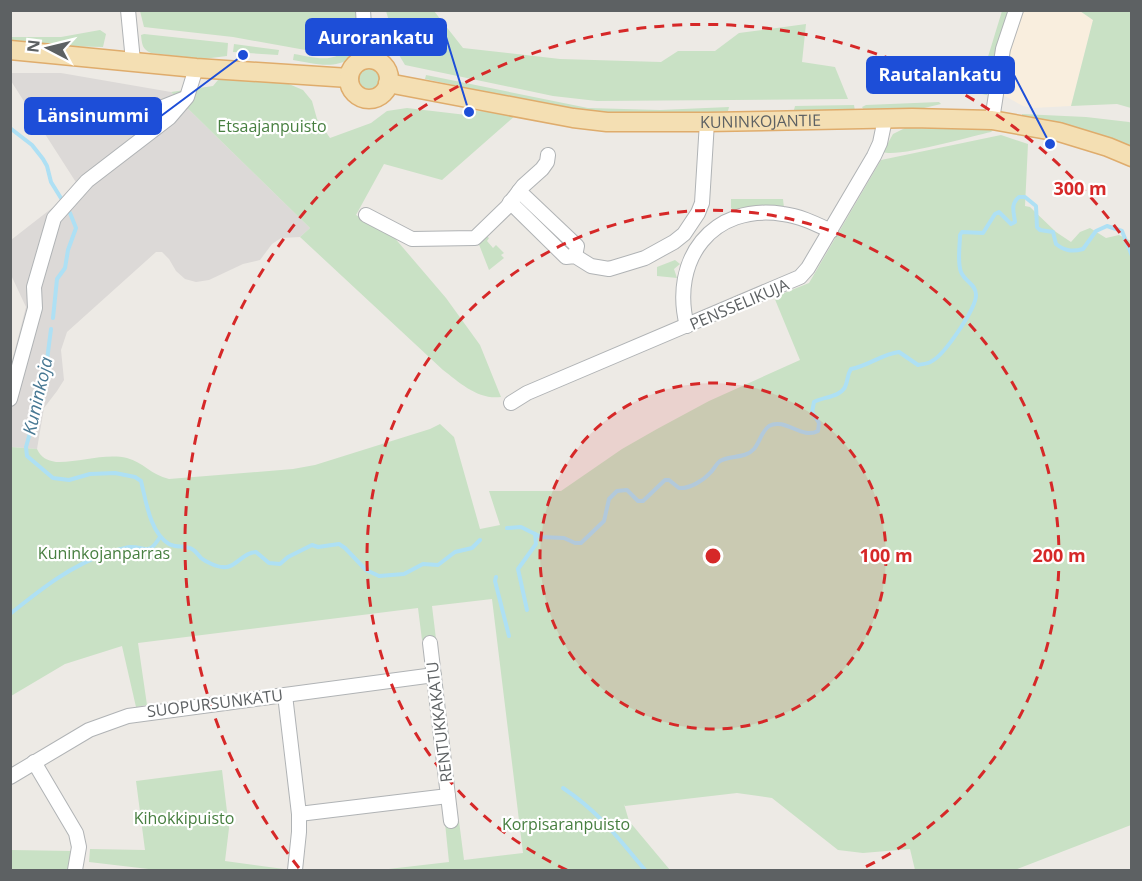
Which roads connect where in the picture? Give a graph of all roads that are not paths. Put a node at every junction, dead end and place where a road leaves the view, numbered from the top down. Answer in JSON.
{"nodes":[{"id":1,"x":128,"y":10,"type":"edge"},
{"id":2,"x":363,"y":10,"type":"edge"},
{"id":3,"x":1016,"y":10,"type":"edge"},
{"id":4,"x":10,"y":50,"type":"edge"},
{"id":5,"x":366,"y":59,"type":"junction"},
{"id":6,"x":133,"y":62,"type":"junction"},
{"id":7,"x":196,"y":68,"type":"junction"},
{"id":8,"x":349,"y":78,"type":"junction"},
{"id":9,"x":388,"y":83,"type":"junction"},
{"id":10,"x":187,"y":97,"type":"junction"},
{"id":11,"x":73,"y":113,"type":"dead end"},
{"id":12,"x":885,"y":119,"type":"junction"},
{"id":13,"x":992,"y":120,"type":"junction"},
{"id":14,"x":707,"y":122,"type":"junction"},
{"id":15,"x":548,"y":155,"type":"dead end"},
{"id":16,"x":1131,"y":157,"type":"edge"},
{"id":17,"x":515,"y":197,"type":"junction"},
{"id":18,"x":366,"y":215,"type":"dead end"},
{"id":19,"x":688,"y":229,"type":"junction"},
{"id":20,"x":831,"y":231,"type":"junction"},
{"id":21,"x":702,"y":241,"type":"junction"},
{"id":22,"x":687,"y":326,"type":"junction"},
{"id":23,"x":10,"y":399,"type":"edge"},
{"id":24,"x":511,"y":403,"type":"dead end"},
{"id":25,"x":430,"y":643,"type":"dead end"},
{"id":26,"x":434,"y":675,"type":"junction"},
{"id":27,"x":285,"y":694,"type":"junction"},
{"id":28,"x":34,"y":762,"type":"junction"},
{"id":29,"x":10,"y":777,"type":"edge"},
{"id":30,"x":448,"y":796,"type":"junction"},
{"id":31,"x":299,"y":814,"type":"junction"},
{"id":32,"x":451,"y":821,"type":"dead end"},
{"id":33,"x":75,"y":870,"type":"edge"},
{"id":34,"x":295,"y":870,"type":"edge"}],
"edges":[{"from":1,"to":6,"type":"street"},
{"from":2,"to":5,"type":"street"},
{"from":3,"to":13,"type":"street"},
{"from":4,"to":6,"type":"main road"},
{"from":5,"to":8,"type":"main road"},
{"from":5,"to":9,"type":"main road"},
{"from":6,"to":7,"type":"main road"},
{"from":7,"to":8,"type":"main road"},
{"from":7,"to":10,"type":"street"},
{"from":8,"to":9,"type":"main road"},
{"from":9,"to":14,"type":"main road","name":"KUNINKOJANTIE"},
{"from":10,"to":11,"type":"street"},
{"from":10,"to":23,"type":"street"},
{"from":12,"to":13,"type":"main road","name":"KUNINKOJANTIE"},
{"from":12,"to":14,"type":"main road","name":"KUNINKOJANTIE"},
{"from":12,"to":20,"type":"street","name":"PENSSELIKUJA"},
{"from":13,"to":16,"type":"main road","name":"KUNINKOJANTIE"},
{"from":14,"to":19,"type":"street"},
{"from":15,"to":17,"type":"street"},
{"from":17,"to":18,"type":"street"},
{"from":17,"to":19,"type":"street"},
{"from":19,"to":21,"type":"street"},
{"from":20,"to":21,"type":"street"},
{"from":20,"to":22,"type":"street","name":"PENSSELIKUJA"},
{"from":21,"to":22,"type":"street"},
{"from":22,"to":24,"type":"street","name":"PENSSELIKUJA"},
{"from":25,"to":26,"type":"street","name":"RENTUKKAKATU"},
{"from":26,"to":27,"type":"street","name":"SUOPURSUNKATU"},
{"from":26,"to":30,"type":"street","name":"RENTUKKAKATU"},
{"from":27,"to":28,"type":"street","name":"SUOPURSUNKATU"},
{"from":27,"to":31,"type":"street"},
{"from":28,"to":29,"type":"street","name":"SUOPURSUNKATU"},
{"from":28,"to":33,"type":"street"},
{"from":30,"to":31,"type":"street","name":"RENTUKKAKATU"},
{"from":30,"to":32,"type":"street"},
{"from":31,"to":34,"type":"street"}]}
